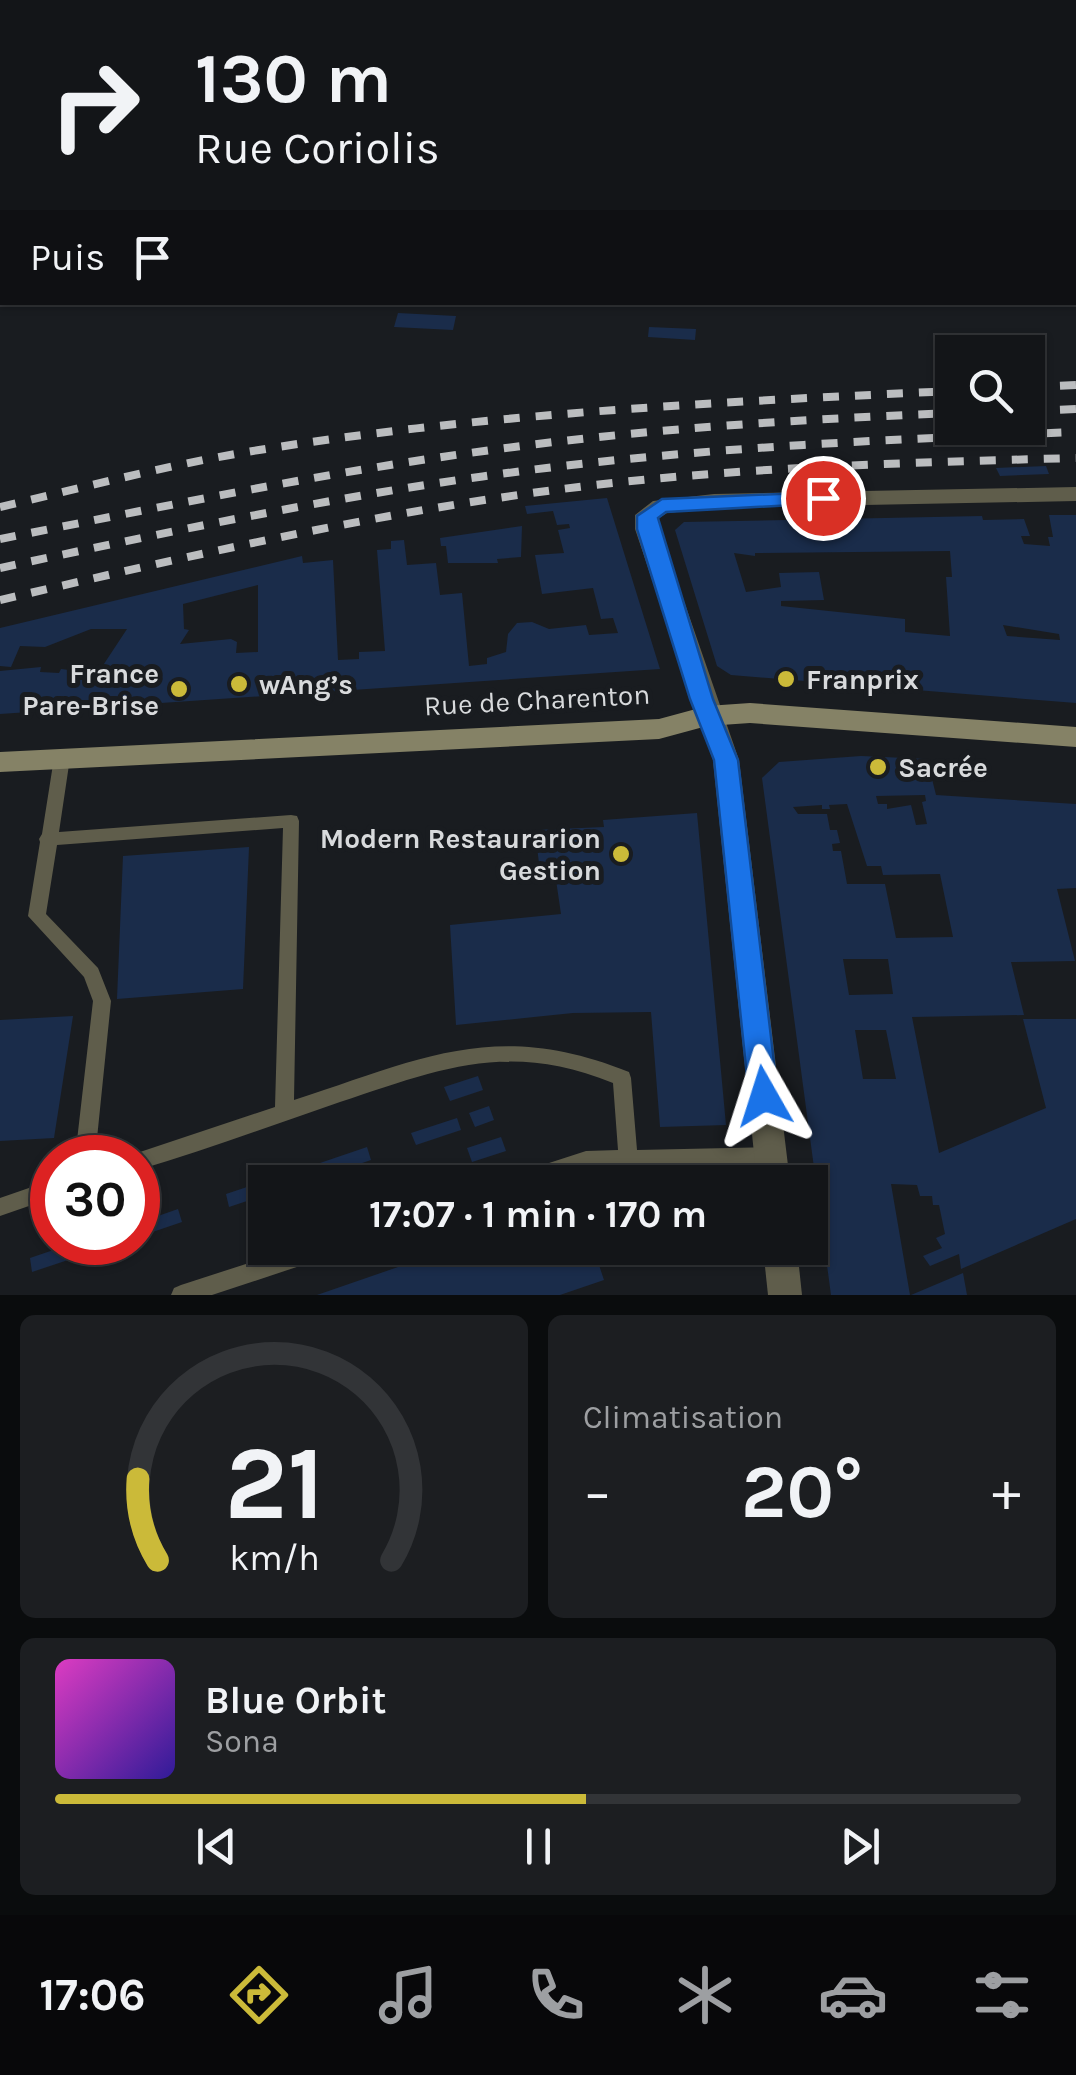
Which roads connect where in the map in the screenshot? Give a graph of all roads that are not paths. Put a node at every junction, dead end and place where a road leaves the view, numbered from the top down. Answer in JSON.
{"nodes":[{"id":1,"x":1076,"y":494,"type":"edge"},
{"id":2,"x":708,"y":716,"type":"junction"},
{"id":3,"x":1076,"y":736,"type":"edge"},
{"id":4,"x":62,"y":758,"type":"junction"},
{"id":5,"x":0,"y":762,"type":"edge"},
{"id":6,"x":47,"y":839,"type":"junction"},
{"id":7,"x":284,"y":1112,"type":"junction"},
{"id":8,"x":87,"y":1135,"type":"edge"},
{"id":9,"x":160,"y":1154,"type":"edge"},
{"id":10,"x":628,"y":1159,"type":"junction"},
{"id":11,"x":571,"y":1165,"type":"edge"},
{"id":12,"x":714,"y":1165,"type":"edge"},
{"id":13,"x":772,"y":1165,"type":"edge"},
{"id":14,"x":30,"y":1197,"type":"edge"},
{"id":15,"x":0,"y":1207,"type":"edge"},
{"id":16,"x":272,"y":1265,"type":"edge"},
{"id":17,"x":782,"y":1265,"type":"edge"},
{"id":18,"x":181,"y":1295,"type":"edge"},
{"id":19,"x":785,"y":1295,"type":"edge"}],
"edges":[{"from":1,"to":2,"type":"street"},
{"from":2,"to":3,"type":"main road","name":"Rue de Charenton"},
{"from":2,"to":4,"type":"main road","name":"Rue de Charenton"},
{"from":2,"to":13,"type":"street"},
{"from":4,"to":5,"type":"main road","name":"Rue de Charenton"},
{"from":4,"to":6,"type":"lane"},
{"from":6,"to":7,"type":"lane"},
{"from":6,"to":8,"type":"lane"},
{"from":7,"to":9,"type":"lane"},
{"from":7,"to":10,"type":"lane"},
{"from":10,"to":11,"type":"lane"},
{"from":10,"to":12,"type":"lane"},
{"from":14,"to":15,"type":"lane"},
{"from":16,"to":18,"type":"lane"},
{"from":17,"to":19,"type":"street"}]}
